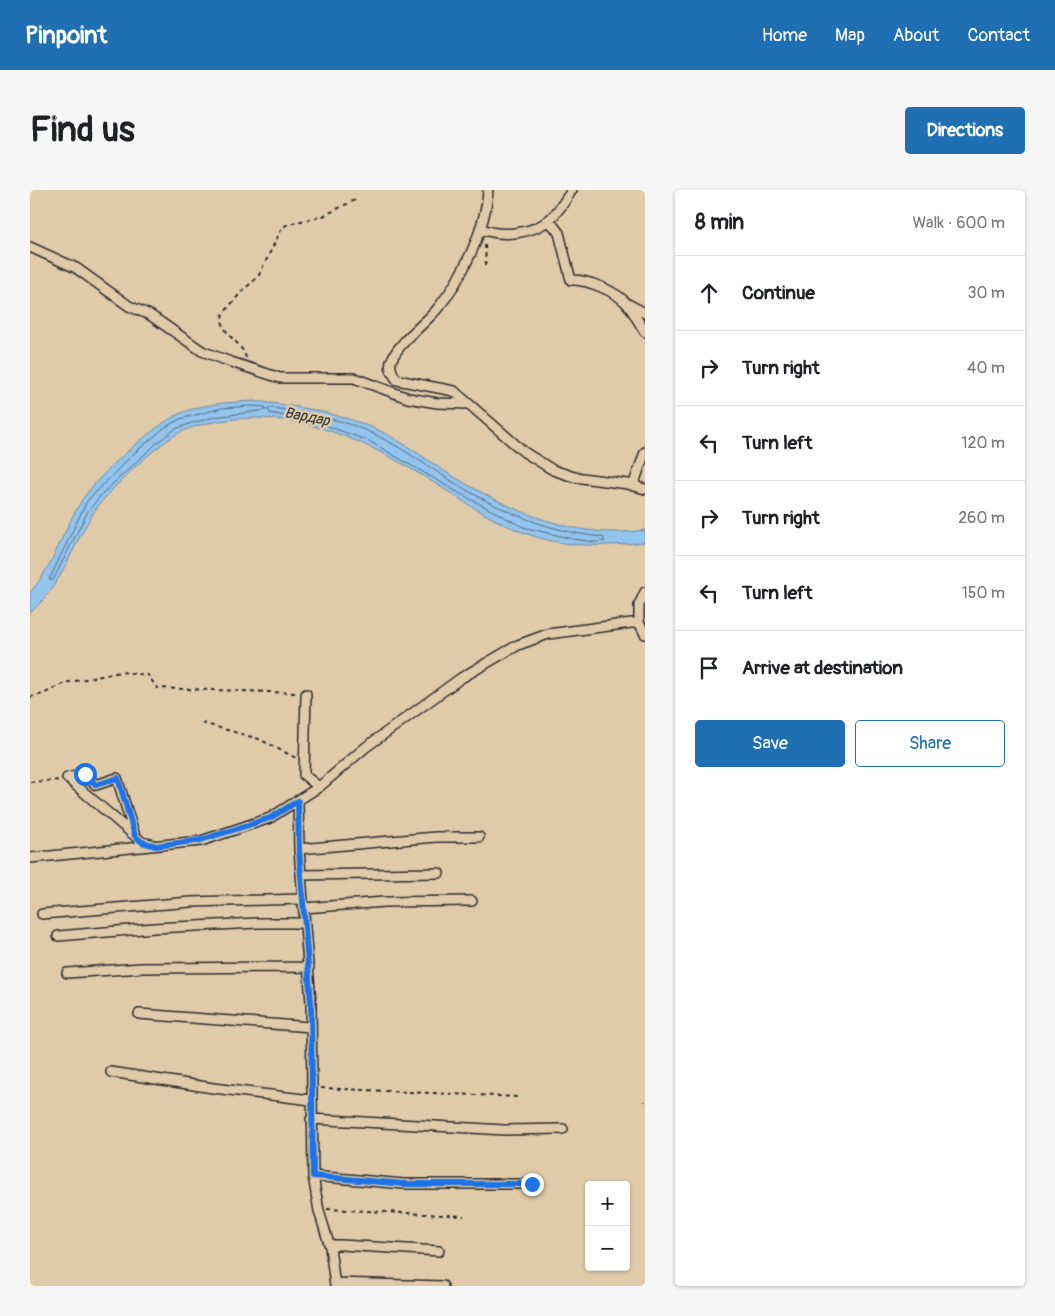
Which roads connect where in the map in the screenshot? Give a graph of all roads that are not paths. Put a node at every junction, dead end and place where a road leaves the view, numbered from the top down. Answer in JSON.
{"nodes":[{"id":1,"x":488,"y":190,"type":"edge"},
{"id":2,"x":572,"y":190,"type":"edge"},
{"id":3,"x":549,"y":220,"type":"junction"},
{"id":4,"x":482,"y":229,"type":"junction"},
{"id":5,"x":30,"y":247,"type":"edge"},
{"id":6,"x":627,"y":303,"type":"junction"},
{"id":7,"x":645,"y":313,"type":"edge"},
{"id":8,"x":645,"y":332,"type":"edge"},
{"id":9,"x":468,"y":404,"type":"junction"},
{"id":10,"x":645,"y":452,"type":"edge"},
{"id":11,"x":633,"y":486,"type":"junction"},
{"id":12,"x":645,"y":489,"type":"edge"},
{"id":13,"x":645,"y":592,"type":"edge"},
{"id":14,"x":639,"y":622,"type":"junction"},
{"id":15,"x":645,"y":634,"type":"edge"},
{"id":16,"x":306,"y":694,"type":"road end"},
{"id":17,"x":319,"y":786,"type":"junction"},
{"id":18,"x":298,"y":801,"type":"junction"},
{"id":19,"x":135,"y":836,"type":"junction"},
{"id":20,"x":479,"y":837,"type":"dead end"},
{"id":21,"x":156,"y":846,"type":"junction"},
{"id":22,"x":299,"y":850,"type":"junction"},
{"id":23,"x":30,"y":858,"type":"edge"},
{"id":24,"x":439,"y":873,"type":"dead end"},
{"id":25,"x":301,"y":875,"type":"junction"},
{"id":26,"x":472,"y":901,"type":"dead end"},
{"id":27,"x":303,"y":904,"type":"junction"},
{"id":28,"x":42,"y":914,"type":"dead end"},
{"id":29,"x":305,"y":924,"type":"junction"},
{"id":30,"x":58,"y":936,"type":"dead end"},
{"id":31,"x":309,"y":967,"type":"junction"},
{"id":32,"x":67,"y":973,"type":"dead end"},
{"id":33,"x":139,"y":1014,"type":"dead end"},
{"id":34,"x":311,"y":1027,"type":"junction"},
{"id":35,"x":111,"y":1072,"type":"dead end"},
{"id":36,"x":311,"y":1100,"type":"junction"},
{"id":37,"x":311,"y":1119,"type":"junction"},
{"id":38,"x":563,"y":1129,"type":"dead end"},
{"id":39,"x":313,"y":1176,"type":"junction"},
{"id":40,"x":532,"y":1184,"type":"dead end"},
{"id":41,"x":330,"y":1247,"type":"junction"},
{"id":42,"x":439,"y":1251,"type":"dead end"},
{"id":43,"x":335,"y":1285,"type":"edge"},
{"id":44,"x":443,"y":1286,"type":"edge"}],
"edges":[{"from":1,"to":4,"type":"street"},
{"from":2,"to":3,"type":"street"},
{"from":3,"to":4,"type":"street"},
{"from":3,"to":6,"type":"street"},
{"from":4,"to":9,"type":"street"},
{"from":5,"to":9,"type":"street"},
{"from":6,"to":7,"type":"street"},
{"from":6,"to":8,"type":"street"},
{"from":9,"to":11,"type":"street"},
{"from":10,"to":11,"type":"street"},
{"from":11,"to":12,"type":"street"},
{"from":13,"to":14,"type":"street"},
{"from":14,"to":15,"type":"street"},
{"from":14,"to":17,"type":"street"},
{"from":16,"to":17,"type":"street"},
{"from":17,"to":18,"type":"street"},
{"from":18,"to":21,"type":"street"},
{"from":18,"to":22,"type":"street"},
{"from":19,"to":19,"type":"street"},
{"from":19,"to":21,"type":"street"},
{"from":20,"to":22,"type":"street"},
{"from":21,"to":23,"type":"street"},
{"from":22,"to":25,"type":"street"},
{"from":24,"to":25,"type":"street"},
{"from":25,"to":27,"type":"street"},
{"from":26,"to":27,"type":"street"},
{"from":27,"to":28,"type":"street"},
{"from":27,"to":29,"type":"street"},
{"from":29,"to":30,"type":"street"},
{"from":29,"to":31,"type":"street"},
{"from":31,"to":32,"type":"street"},
{"from":31,"to":34,"type":"street"},
{"from":33,"to":34,"type":"street"},
{"from":34,"to":36,"type":"street"},
{"from":35,"to":36,"type":"street"},
{"from":36,"to":37,"type":"street"},
{"from":37,"to":38,"type":"street"},
{"from":37,"to":39,"type":"street"},
{"from":39,"to":40,"type":"street"},
{"from":39,"to":41,"type":"street"},
{"from":41,"to":42,"type":"street"},
{"from":41,"to":43,"type":"street"},
{"from":43,"to":44,"type":"street"}]}
